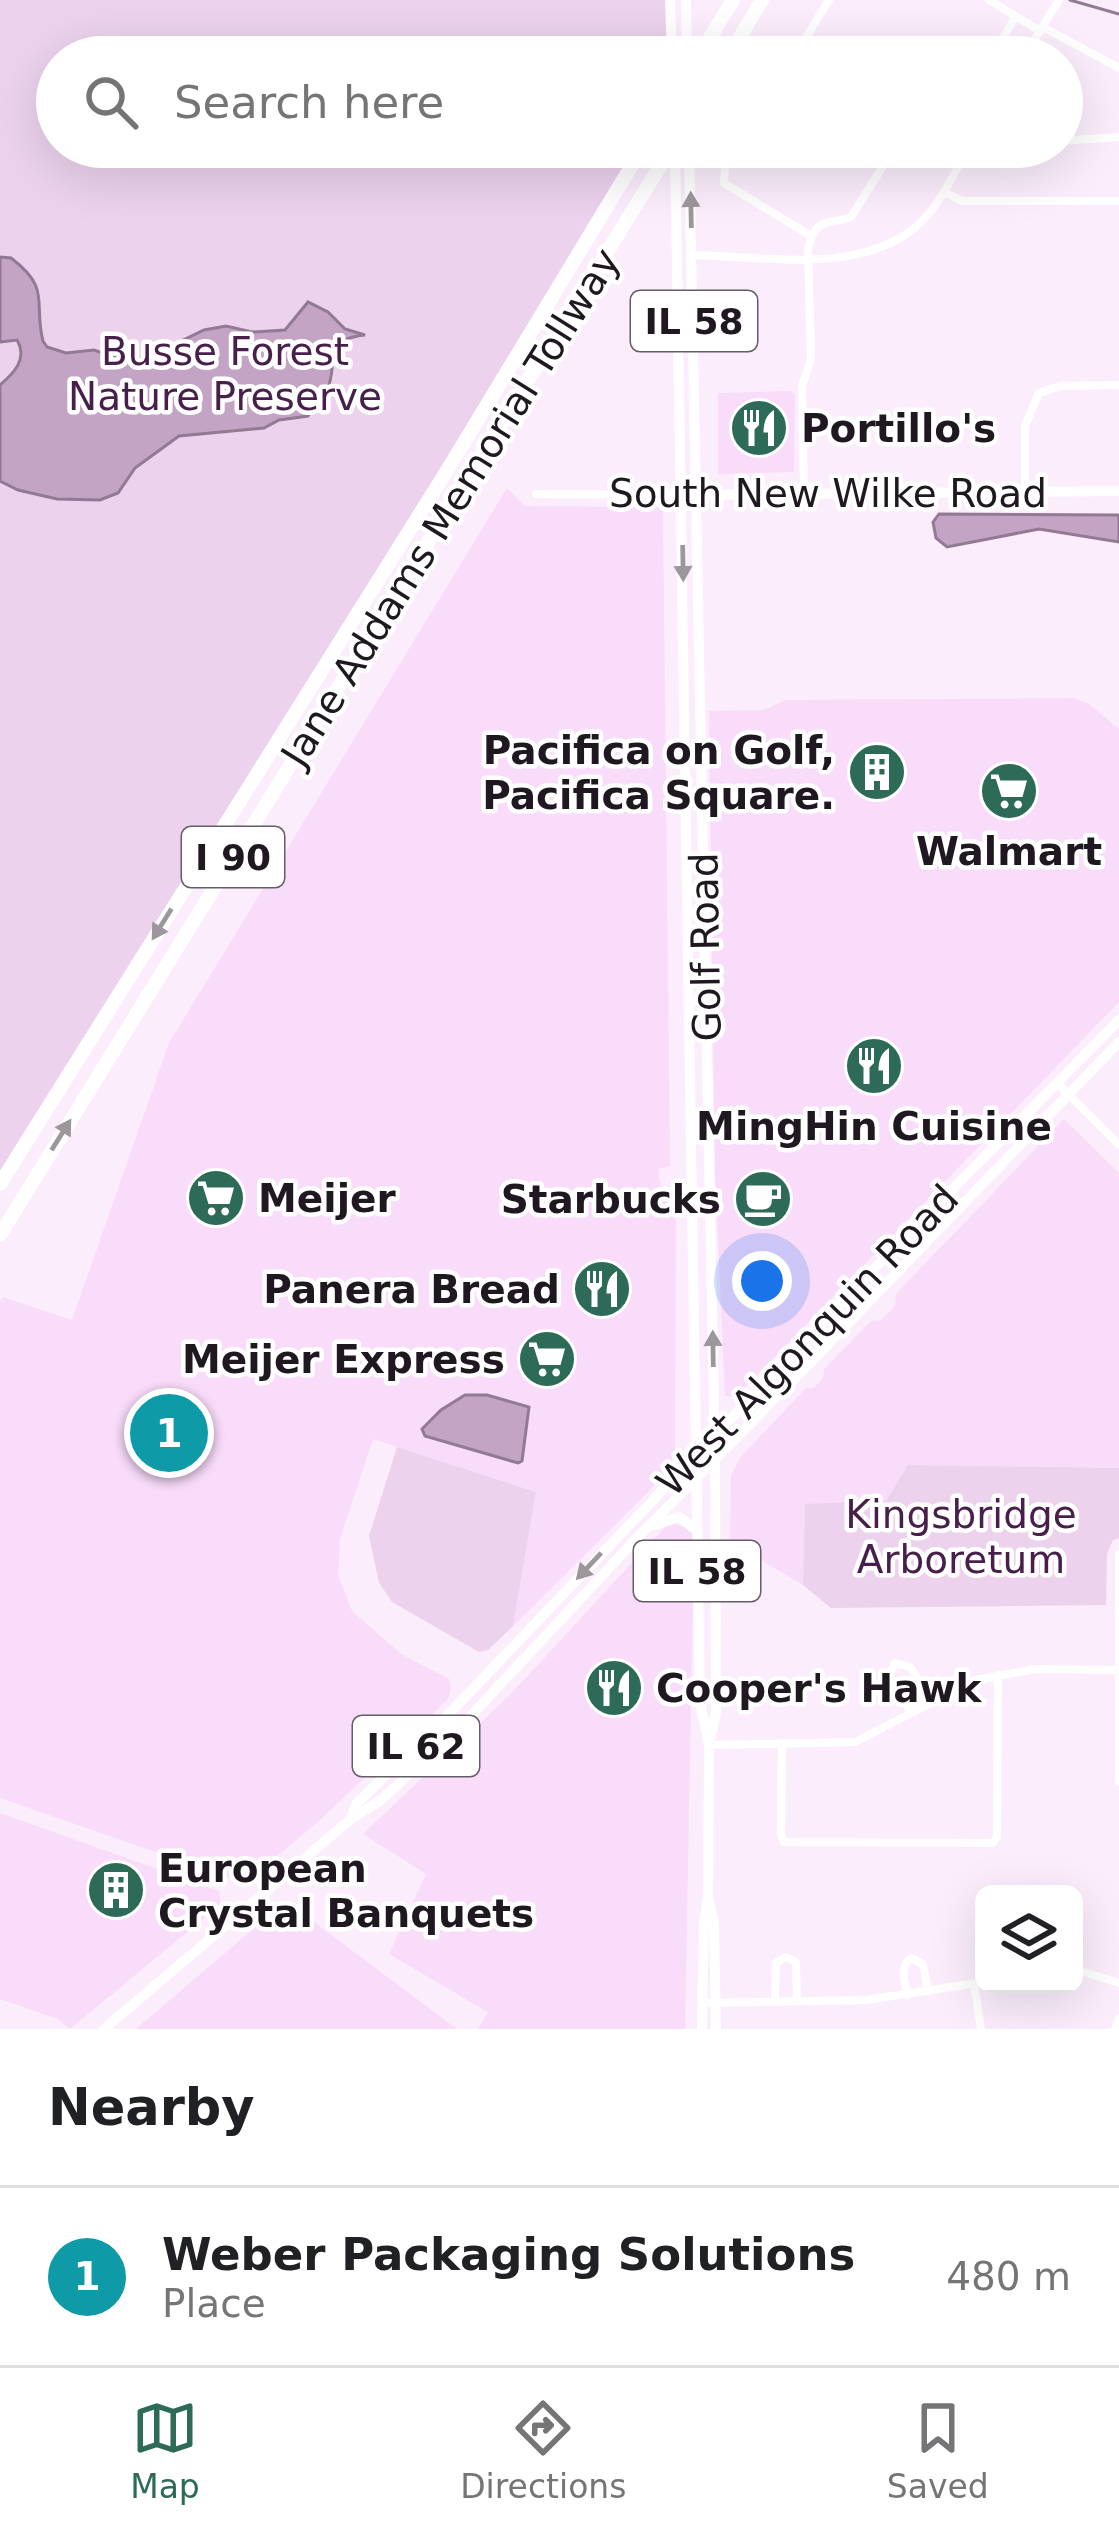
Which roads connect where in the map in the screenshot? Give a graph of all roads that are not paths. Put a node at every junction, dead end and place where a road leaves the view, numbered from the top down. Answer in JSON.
{"nodes":[{"id":1,"x":670,"y":0,"type":"edge"},
{"id":2,"x":686,"y":0,"type":"edge"},
{"id":3,"x":733,"y":0,"type":"edge"},
{"id":4,"x":762,"y":0,"type":"edge"},
{"id":5,"x":829,"y":0,"type":"edge"},
{"id":6,"x":989,"y":0,"type":"edge"},
{"id":7,"x":1057,"y":4,"type":"edge"},
{"id":8,"x":1016,"y":16,"type":"junction"},
{"id":9,"x":1041,"y":29,"type":"junction"},
{"id":10,"x":671,"y":36,"type":"edge"},
{"id":11,"x":687,"y":36,"type":"edge"},
{"id":12,"x":711,"y":36,"type":"edge"},
{"id":13,"x":741,"y":36,"type":"edge"},
{"id":14,"x":807,"y":36,"type":"edge"},
{"id":15,"x":1004,"y":36,"type":"edge"},
{"id":16,"x":1037,"y":36,"type":"edge"},
{"id":17,"x":1055,"y":36,"type":"edge"},
{"id":18,"x":1083,"y":50,"type":"edge"},
{"id":19,"x":1119,"y":68,"type":"edge"},
{"id":20,"x":1119,"y":137,"type":"edge"},
{"id":21,"x":1083,"y":139,"type":"edge"},
{"id":22,"x":630,"y":168,"type":"edge"},
{"id":23,"x":661,"y":168,"type":"edge"},
{"id":24,"x":674,"y":168,"type":"edge"},
{"id":25,"x":690,"y":168,"type":"edge"},
{"id":26,"x":725,"y":168,"type":"edge"},
{"id":27,"x":882,"y":168,"type":"edge"},
{"id":28,"x":957,"y":168,"type":"edge"},
{"id":29,"x":944,"y":191,"type":"junction"},
{"id":30,"x":1119,"y":201,"type":"edge"},
{"id":31,"x":811,"y":236,"type":"junction"},
{"id":32,"x":692,"y":255,"type":"junction"},
{"id":33,"x":808,"y":257,"type":"junction"},
{"id":34,"x":1119,"y":385,"type":"edge"},
{"id":35,"x":1025,"y":491,"type":"junction"},
{"id":36,"x":1119,"y":491,"type":"edge"},
{"id":37,"x":804,"y":493,"type":"junction"},
{"id":38,"x":536,"y":494,"type":"dead end"},
{"id":39,"x":682,"y":495,"type":"junction"},
{"id":40,"x":698,"y":495,"type":"junction"},
{"id":41,"x":1119,"y":1020,"type":"edge"},
{"id":42,"x":1119,"y":1042,"type":"edge"},
{"id":43,"x":1058,"y":1084,"type":"junction"},
{"id":44,"x":1068,"y":1096,"type":"junction"},
{"id":45,"x":1119,"y":1145,"type":"edge"},
{"id":46,"x":0,"y":1184,"type":"edge"},
{"id":47,"x":0,"y":1235,"type":"edge"},
{"id":48,"x":714,"y":1438,"type":"junction"},
{"id":49,"x":697,"y":1456,"type":"junction"},
{"id":50,"x":715,"y":1460,"type":"junction"},
{"id":51,"x":697,"y":1478,"type":"junction"},
{"id":52,"x":645,"y":1529,"type":"junction"},
{"id":53,"x":697,"y":1531,"type":"junction"},
{"id":54,"x":1119,"y":1555,"type":"edge"},
{"id":55,"x":1118,"y":1670,"type":"edge"},
{"id":56,"x":998,"y":1675,"type":"junction"},
{"id":57,"x":932,"y":1700,"type":"junction"},
{"id":58,"x":912,"y":1713,"type":"junction"},
{"id":59,"x":709,"y":1745,"type":"junction"},
{"id":60,"x":782,"y":1746,"type":"junction"},
{"id":61,"x":1119,"y":1782,"type":"edge"},
{"id":62,"x":351,"y":1819,"type":"junction"},
{"id":63,"x":708,"y":1898,"type":"junction"},
{"id":64,"x":1083,"y":1972,"type":"edge"},
{"id":65,"x":1119,"y":1983,"type":"edge"},
{"id":66,"x":975,"y":1984,"type":"edge"},
{"id":67,"x":928,"y":1991,"type":"junction"},
{"id":68,"x":979,"y":1993,"type":"edge"},
{"id":69,"x":907,"y":1995,"type":"junction"},
{"id":70,"x":775,"y":2001,"type":"junction"},
{"id":71,"x":797,"y":2001,"type":"junction"},
{"id":72,"x":716,"y":2002,"type":"junction"},
{"id":73,"x":702,"y":2003,"type":"junction"},
{"id":74,"x":1119,"y":2018,"type":"edge"},
{"id":75,"x":104,"y":2029,"type":"edge"},
{"id":76,"x":702,"y":2029,"type":"edge"},
{"id":77,"x":716,"y":2029,"type":"edge"},
{"id":78,"x":981,"y":2029,"type":"edge"},
{"id":79,"x":1115,"y":2029,"type":"edge"}],
"edges":[{"from":1,"to":10,"type":"main road"},
{"from":2,"to":11,"type":"main road"},
{"from":3,"to":12,"type":"highway"},
{"from":4,"to":13,"type":"highway"},
{"from":5,"to":14,"type":"street"},
{"from":6,"to":8,"type":"street"},
{"from":7,"to":9,"type":"street"},
{"from":8,"to":9,"type":"street"},
{"from":8,"to":15,"type":"street"},
{"from":9,"to":16,"type":"street"},
{"from":9,"to":17,"type":"street"},
{"from":18,"to":19,"type":"street"},
{"from":20,"to":21,"type":"street"},
{"from":22,"to":46,"type":"highway","name":"Jane Addams Memorial Tollway","number":"I 90","one_way":true},
{"from":47,"to":23,"type":"highway","name":"Jane Addams Memorial Tollway","number":"I 90","one_way":true},
{"from":24,"to":39,"type":"main road","name":"Golf Road","number":"IL 58"},
{"from":32,"to":25,"type":"main road","name":"Golf Road","number":"IL 58","one_way":true},
{"from":26,"to":31,"type":"street"},
{"from":27,"to":31,"type":"street"},
{"from":28,"to":29,"type":"street"},
{"from":29,"to":30,"type":"street"},
{"from":29,"to":33,"type":"street"},
{"from":31,"to":33,"type":"street"},
{"from":32,"to":33,"type":"street"},
{"from":32,"to":40,"type":"main road","name":"Golf Road","number":"IL 58"},
{"from":33,"to":37,"type":"street"},
{"from":34,"to":35,"type":"street"},
{"from":35,"to":36,"type":"main road","name":"South New Wilke Road"},
{"from":35,"to":37,"type":"main road","name":"South New Wilke Road"},
{"from":37,"to":40,"type":"main road","name":"South New Wilke Road"},
{"from":38,"to":39,"type":"street","name":"South New Wilke Road"},
{"from":39,"to":40,"type":"main road","name":"South New Wilke Road"},
{"from":39,"to":49,"type":"main road","name":"Golf Road","number":"IL 58","one_way":true},
{"from":48,"to":40,"type":"main road","name":"Golf Road","number":"IL 58","one_way":true},
{"from":41,"to":43,"type":"main road","name":"West Algonquin Road","number":"IL 62"},
{"from":42,"to":44,"type":"main road","name":"West Algonquin Road","number":"IL 62"},
{"from":43,"to":44,"type":"street"},
{"from":43,"to":48,"type":"main road","name":"West Algonquin Road","number":"IL 62"},
{"from":44,"to":45,"type":"street"},
{"from":44,"to":50,"type":"main road","name":"West Algonquin Road","number":"IL 62"},
{"from":48,"to":49,"type":"main road","name":"West Algonquin Road","number":"IL 62"},
{"from":48,"to":50,"type":"main road","name":"Golf Road","number":"IL 58"},
{"from":49,"to":51,"type":"main road","number":"IL 58"},
{"from":49,"to":62,"type":"main road","name":"West Algonquin Road","number":"IL 62","one_way":true},
{"from":50,"to":51,"type":"main road","name":"West Algonquin Road","number":"IL 62"},
{"from":50,"to":59,"type":"main road","number":"IL 58"},
{"from":51,"to":52,"type":"main road","name":"West Algonquin Road","number":"IL 62"},
{"from":51,"to":53,"type":"main road","number":"IL 58"},
{"from":52,"to":53,"type":"main road"},
{"from":52,"to":62,"type":"main road","name":"West Algonquin Road","number":"IL 62"},
{"from":53,"to":59,"type":"main road","number":"IL 58"},
{"from":54,"to":55,"type":"street"},
{"from":55,"to":56,"type":"street"},
{"from":55,"to":61,"type":"street"},
{"from":56,"to":57,"type":"street"},
{"from":56,"to":60,"type":"street"},
{"from":57,"to":58,"type":"street"},
{"from":57,"to":58,"type":"street"},
{"from":58,"to":60,"type":"street"},
{"from":59,"to":60,"type":"street"},
{"from":59,"to":63,"type":"main road","number":"IL 58"},
{"from":62,"to":75,"type":"main road","name":"West Algonquin Road","number":"IL 62"},
{"from":63,"to":72,"type":"main road","number":"IL 58"},
{"from":63,"to":73,"type":"main road","number":"IL 58"},
{"from":64,"to":65,"type":"street"},
{"from":66,"to":67,"type":"street"},
{"from":67,"to":69,"type":"street"},
{"from":67,"to":69,"type":"street"},
{"from":68,"to":78,"type":"street"},
{"from":69,"to":71,"type":"street"},
{"from":70,"to":71,"type":"street"},
{"from":70,"to":71,"type":"street"},
{"from":70,"to":72,"type":"street"},
{"from":72,"to":73,"type":"street"},
{"from":72,"to":77,"type":"main road","number":"IL 58"},
{"from":73,"to":76,"type":"main road","number":"IL 58"},
{"from":74,"to":79,"type":"street"}]}
